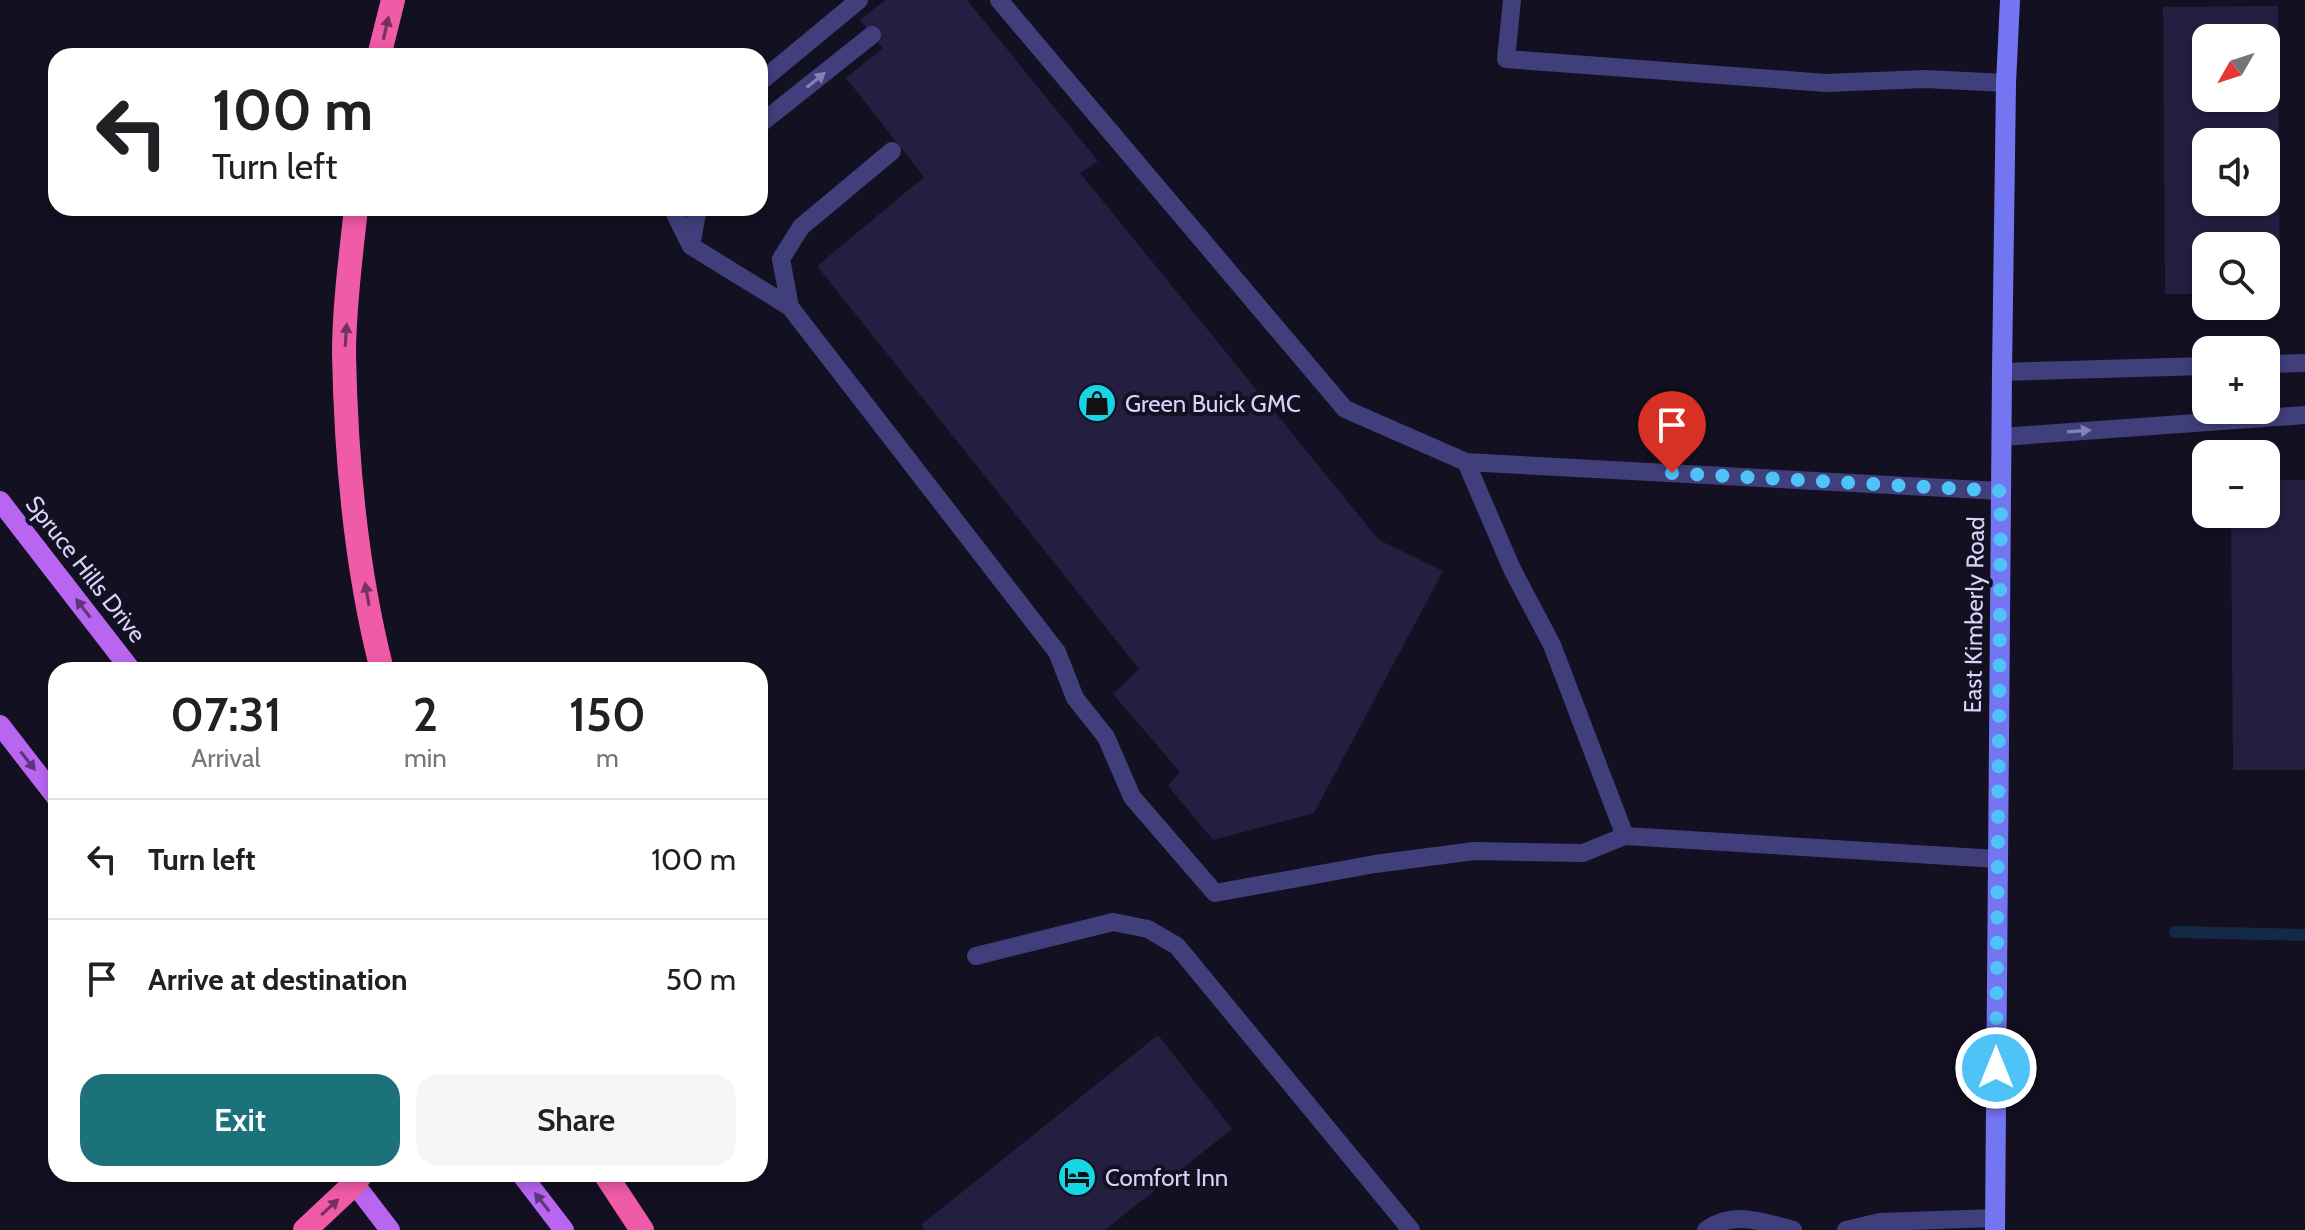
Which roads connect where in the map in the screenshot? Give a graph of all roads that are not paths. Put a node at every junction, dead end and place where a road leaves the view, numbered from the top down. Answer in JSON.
{"nodes":[{"id":1,"x":393,"y":0,"type":"edge"},
{"id":2,"x":859,"y":0,"type":"edge"},
{"id":3,"x":999,"y":0,"type":"edge"},
{"id":4,"x":1512,"y":0,"type":"edge"},
{"id":5,"x":2010,"y":0,"type":"edge"},
{"id":6,"x":872,"y":35,"type":"dead end"},
{"id":7,"x":381,"y":48,"type":"edge"},
{"id":8,"x":768,"y":75,"type":"edge"},
{"id":9,"x":2006,"y":83,"type":"junction"},
{"id":10,"x":768,"y":118,"type":"edge"},
{"id":11,"x":892,"y":151,"type":"dead end"},
{"id":12,"x":355,"y":216,"type":"edge"},
{"id":13,"x":676,"y":216,"type":"edge"},
{"id":14,"x":697,"y":216,"type":"edge"},
{"id":15,"x":691,"y":246,"type":"junction"},
{"id":16,"x":790,"y":307,"type":"junction"},
{"id":17,"x":2305,"y":363,"type":"edge"},
{"id":18,"x":2280,"y":364,"type":"edge"},
{"id":19,"x":2192,"y":366,"type":"edge"},
{"id":20,"x":2002,"y":372,"type":"junction"},
{"id":21,"x":2305,"y":415,"type":"edge"},
{"id":22,"x":2001,"y":437,"type":"junction"},
{"id":23,"x":1466,"y":462,"type":"junction"},
{"id":24,"x":2001,"y":491,"type":"junction"},
{"id":25,"x":0,"y":501,"type":"edge"},
{"id":26,"x":125,"y":662,"type":"edge"},
{"id":27,"x":380,"y":662,"type":"edge"},
{"id":28,"x":0,"y":725,"type":"edge"},
{"id":29,"x":48,"y":787,"type":"edge"},
{"id":30,"x":1625,"y":836,"type":"junction"},
{"id":31,"x":1997,"y":859,"type":"junction"},
{"id":32,"x":976,"y":956,"type":"dead end"},
{"id":33,"x":349,"y":1182,"type":"edge"},
{"id":34,"x":357,"y":1182,"type":"edge"},
{"id":35,"x":527,"y":1182,"type":"edge"},
{"id":36,"x":610,"y":1182,"type":"edge"},
{"id":37,"x":1995,"y":1224,"type":"edge"},
{"id":38,"x":305,"y":1230,"type":"edge"},
{"id":39,"x":390,"y":1230,"type":"edge"},
{"id":40,"x":564,"y":1230,"type":"edge"},
{"id":41,"x":642,"y":1230,"type":"edge"},
{"id":42,"x":1411,"y":1230,"type":"edge"},
{"id":43,"x":1706,"y":1230,"type":"edge"},
{"id":44,"x":1793,"y":1230,"type":"edge"},
{"id":45,"x":1846,"y":1230,"type":"edge"}],
"edges":[{"from":7,"to":1,"type":"highway","one_way":true},
{"from":2,"to":8,"type":"lane"},
{"from":3,"to":23,"type":"lane"},
{"from":4,"to":9,"type":"lane"},
{"from":5,"to":9,"type":"main road","name":"East Kimberly Road"},
{"from":10,"to":6,"type":"lane","one_way":true},
{"from":9,"to":20,"type":"main road","name":"East Kimberly Road"},
{"from":11,"to":16,"type":"lane"},
{"from":27,"to":12,"type":"highway","one_way":true},
{"from":13,"to":15,"type":"lane"},
{"from":14,"to":15,"type":"lane"},
{"from":15,"to":16,"type":"lane"},
{"from":16,"to":30,"type":"lane"},
{"from":17,"to":18,"type":"lane"},
{"from":19,"to":20,"type":"lane"},
{"from":20,"to":22,"type":"main road","name":"East Kimberly Road"},
{"from":22,"to":21,"type":"lane","one_way":true},
{"from":22,"to":24,"type":"main road","name":"East Kimberly Road"},
{"from":23,"to":24,"type":"lane"},
{"from":23,"to":30,"type":"lane"},
{"from":24,"to":31,"type":"main road","name":"East Kimberly Road"},
{"from":26,"to":25,"type":"main road","name":"Spruce Hills Drive","one_way":true},
{"from":28,"to":29,"type":"main road","one_way":true},
{"from":30,"to":31,"type":"lane"},
{"from":31,"to":37,"type":"main road","name":"East Kimberly Road"},
{"from":32,"to":42,"type":"lane"},
{"from":38,"to":33,"type":"highway","one_way":true},
{"from":34,"to":39,"type":"main road"},
{"from":40,"to":35,"type":"main road","one_way":true},
{"from":36,"to":41,"type":"highway"},
{"from":37,"to":45,"type":"lane"},
{"from":43,"to":44,"type":"lane"}]}
